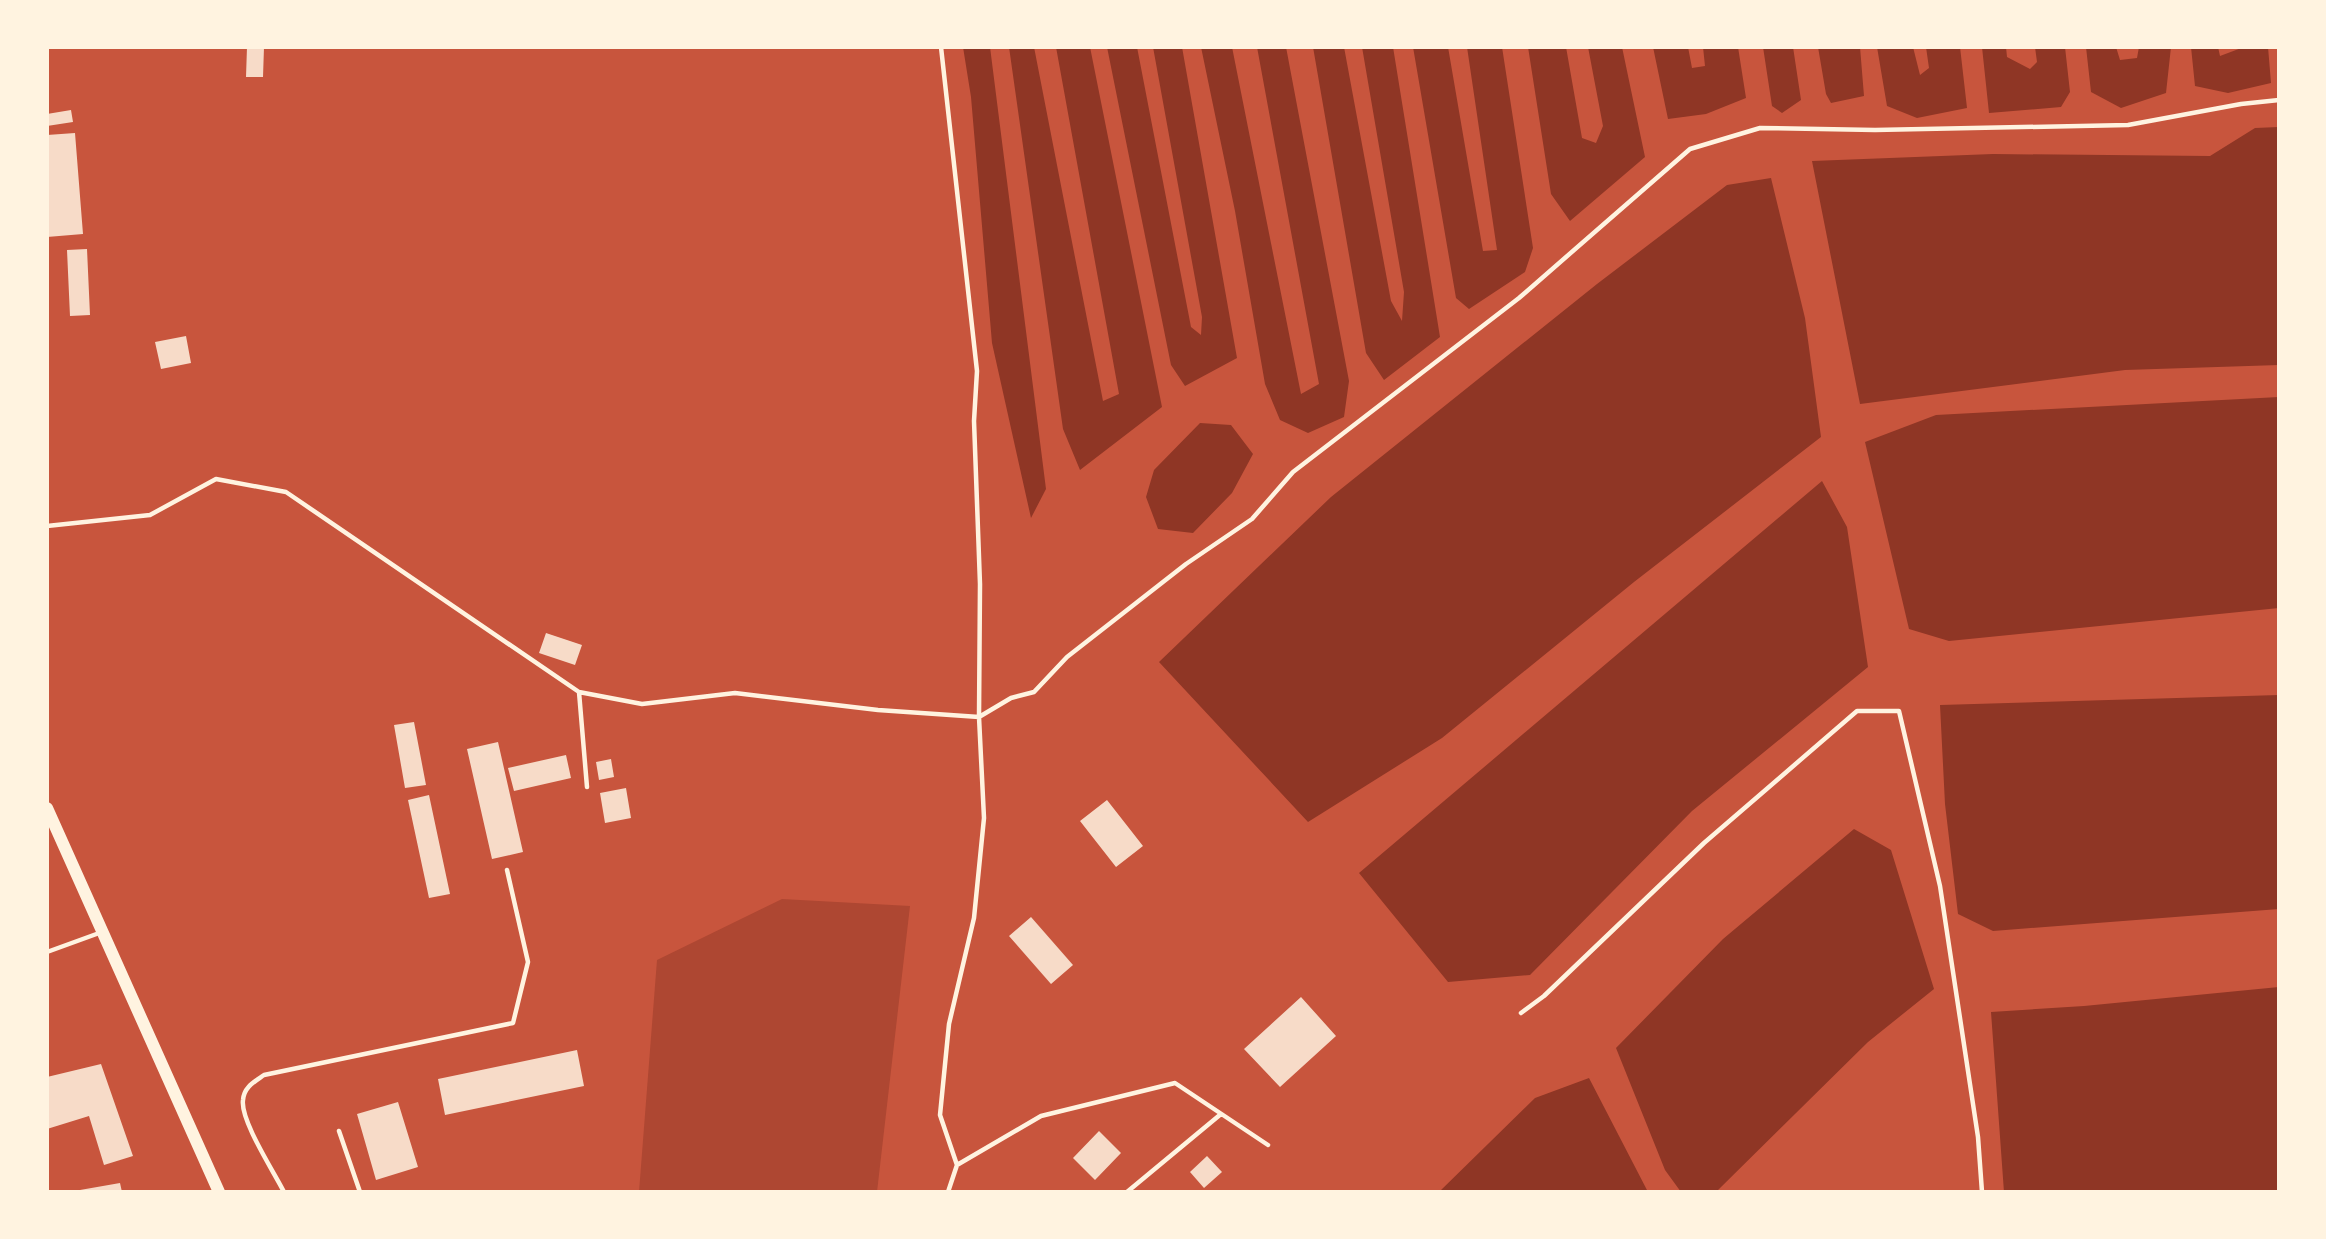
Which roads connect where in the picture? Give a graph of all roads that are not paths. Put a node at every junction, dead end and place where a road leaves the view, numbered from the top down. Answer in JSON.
{"nodes":[{"id":1,"x":941,"y":47,"type":"edge"},
{"id":2,"x":2279,"y":100,"type":"edge"},
{"id":3,"x":47,"y":526,"type":"edge"},
{"id":4,"x":579,"y":692,"type":"junction"},
{"id":5,"x":979,"y":717,"type":"junction"},
{"id":6,"x":587,"y":787,"type":"dead end"},
{"id":7,"x":47,"y":808,"type":"edge"},
{"id":8,"x":507,"y":870,"type":"dead end"},
{"id":9,"x":103,"y":932,"type":"junction"},
{"id":10,"x":47,"y":952,"type":"edge"},
{"id":11,"x":1521,"y":1013,"type":"dead end"},
{"id":12,"x":1221,"y":1114,"type":"junction"},
{"id":13,"x":340,"y":1130,"type":"dead end"},
{"id":14,"x":1268,"y":1145,"type":"dead end"},
{"id":15,"x":957,"y":1165,"type":"junction"},
{"id":16,"x":219,"y":1192,"type":"edge"},
{"id":17,"x":284,"y":1192,"type":"edge"},
{"id":18,"x":360,"y":1192,"type":"edge"},
{"id":19,"x":948,"y":1192,"type":"edge"},
{"id":20,"x":1127,"y":1192,"type":"edge"},
{"id":21,"x":1982,"y":1192,"type":"edge"}],
"edges":[{"from":1,"to":5,"type":"lane"},
{"from":2,"to":5,"type":"lane"},
{"from":3,"to":4,"type":"lane"},
{"from":4,"to":5,"type":"lane"},
{"from":4,"to":6,"type":"lane"},
{"from":5,"to":15,"type":"lane"},
{"from":7,"to":9,"type":"main road"},
{"from":8,"to":17,"type":"lane"},
{"from":9,"to":10,"type":"lane"},
{"from":9,"to":16,"type":"main road"},
{"from":11,"to":21,"type":"lane"},
{"from":12,"to":14,"type":"lane"},
{"from":12,"to":15,"type":"lane"},
{"from":12,"to":20,"type":"lane"},
{"from":13,"to":18,"type":"lane"},
{"from":15,"to":19,"type":"lane"}]}
